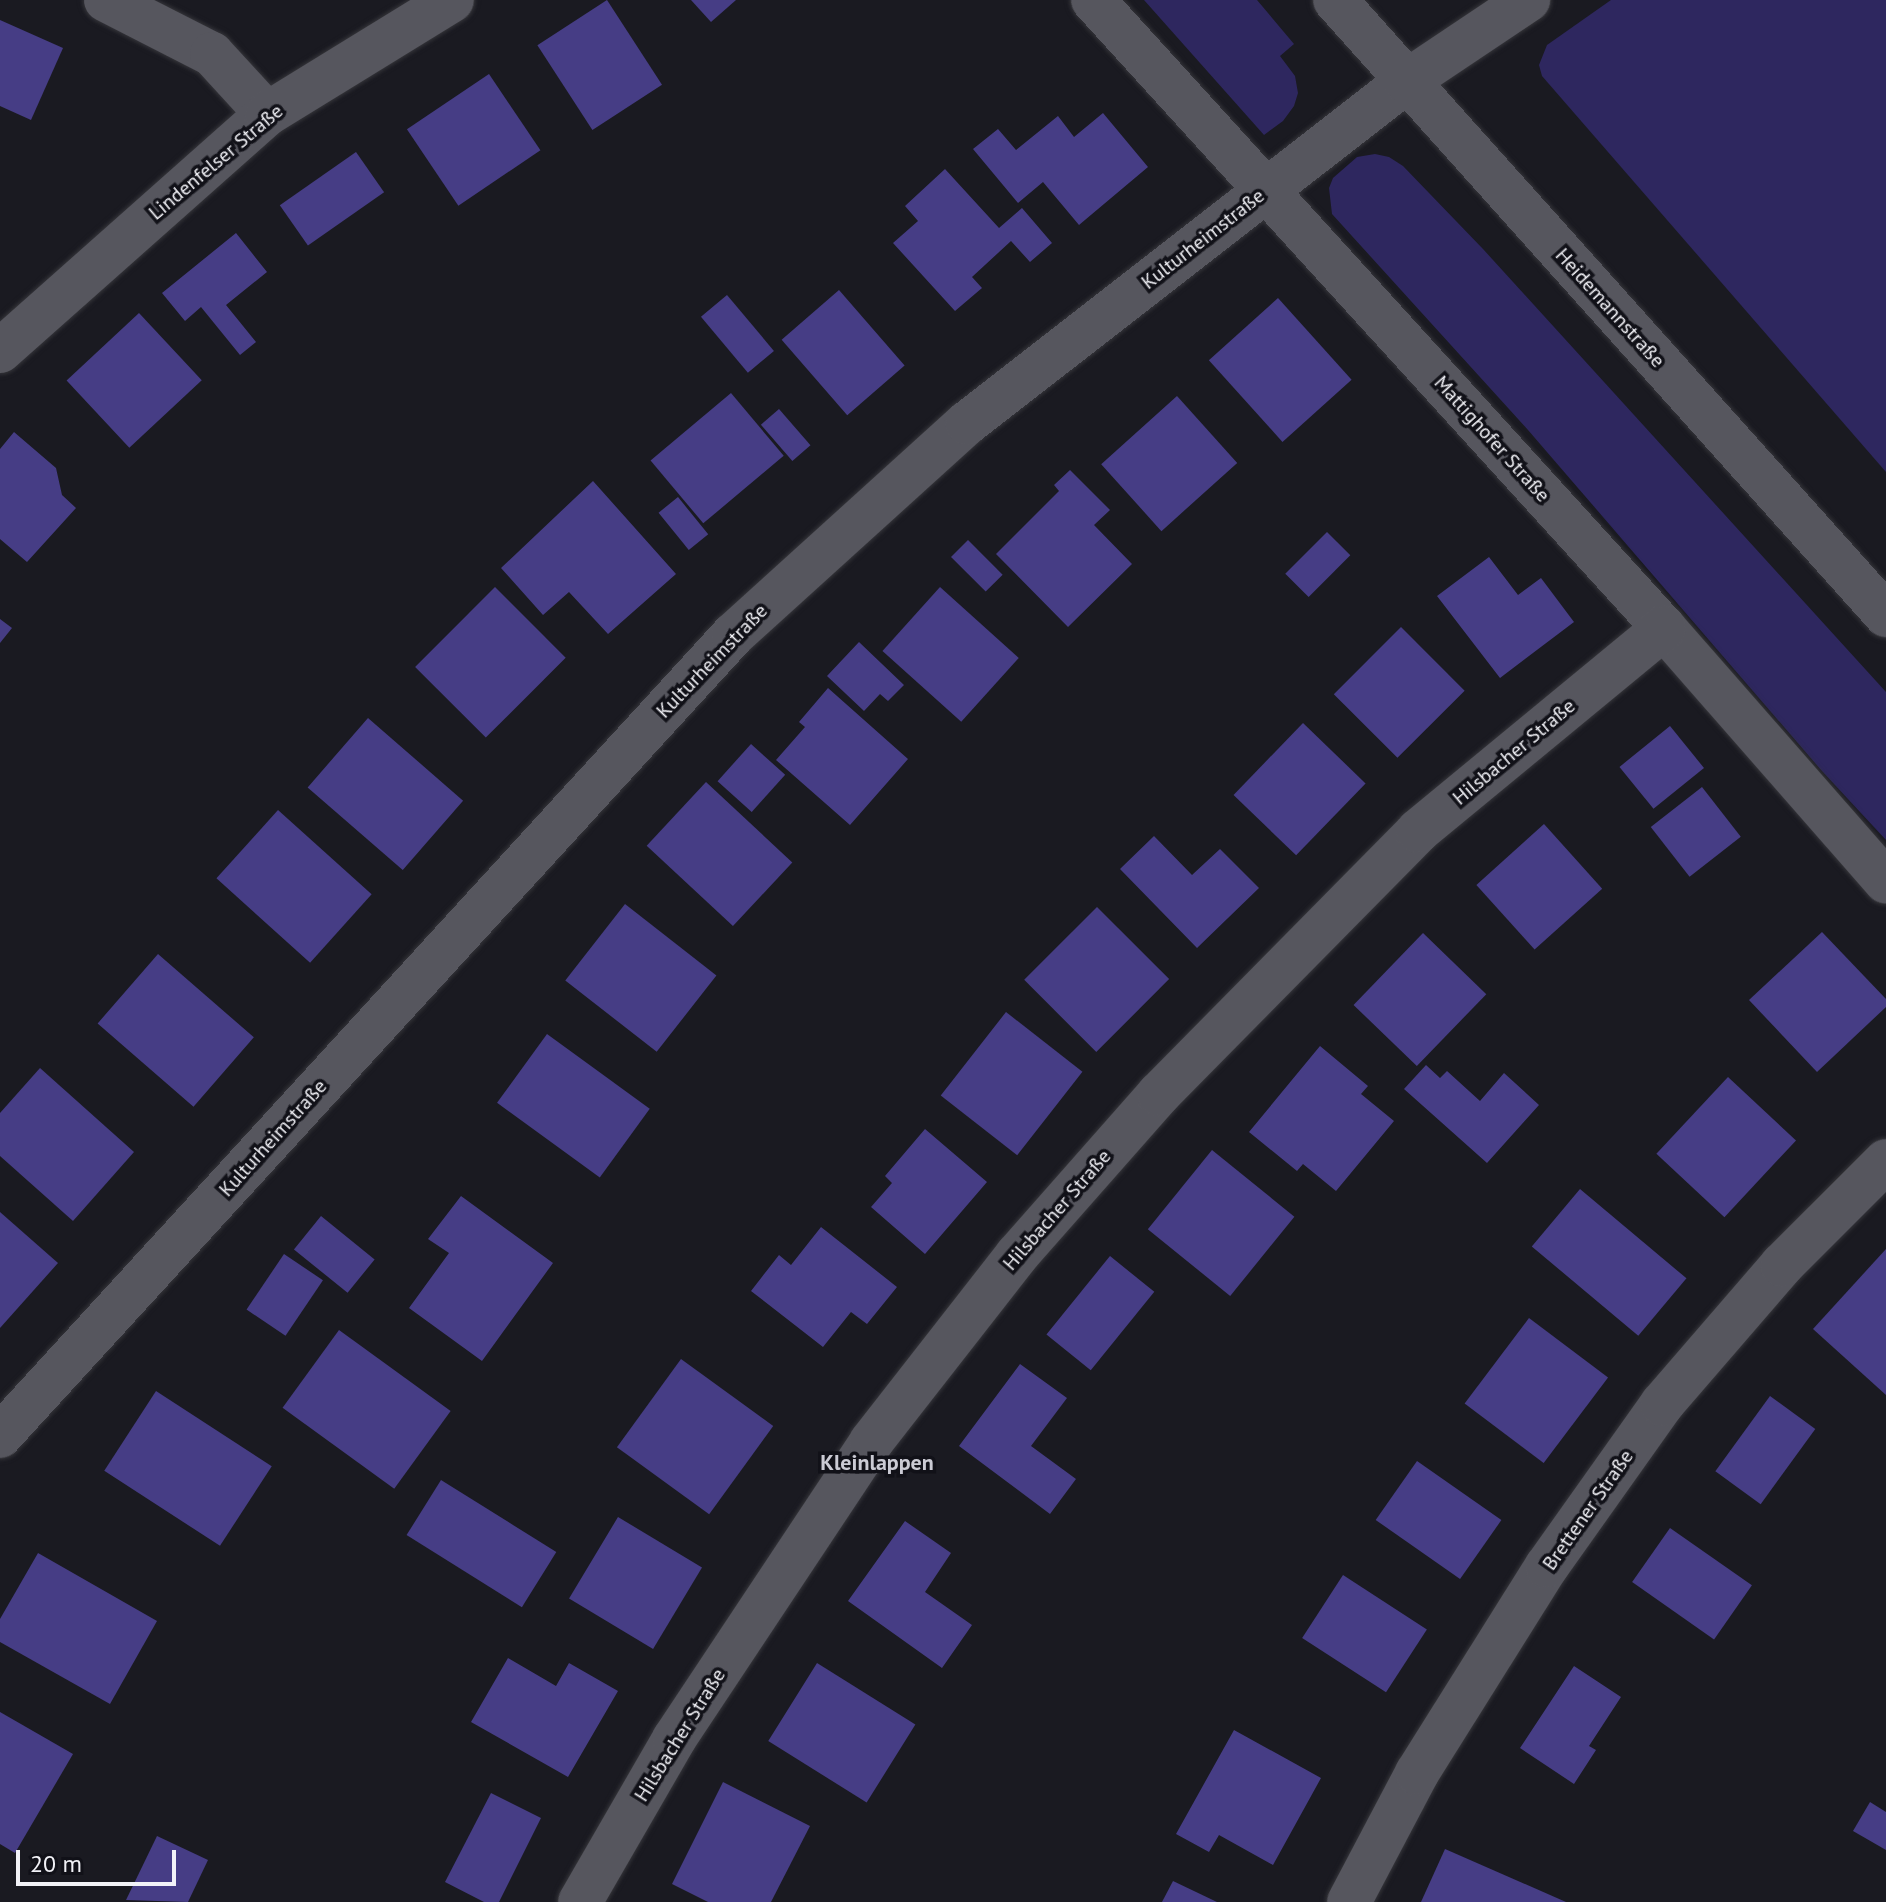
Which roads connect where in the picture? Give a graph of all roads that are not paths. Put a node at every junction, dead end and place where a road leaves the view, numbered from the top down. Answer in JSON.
{"nodes":[{"id":1,"x":106,"y":0,"type":"edge"},
{"id":2,"x":452,"y":0,"type":"edge"},
{"id":3,"x":1093,"y":0,"type":"edge"},
{"id":4,"x":1335,"y":0,"type":"edge"},
{"id":5,"x":1528,"y":0,"type":"edge"},
{"id":6,"x":1407,"y":81,"type":"junction"},
{"id":7,"x":267,"y":114,"type":"junction"},
{"id":8,"x":1265,"y":191,"type":"junction"},
{"id":9,"x":0,"y":351,"type":"edge"},
{"id":10,"x":1886,"y":615,"type":"edge"},
{"id":11,"x":1664,"y":628,"type":"junction"},
{"id":12,"x":1886,"y":882,"type":"edge"},
{"id":13,"x":1886,"y":1161,"type":"edge"},
{"id":14,"x":0,"y":1436,"type":"edge"},
{"id":15,"x":580,"y":1902,"type":"edge"},
{"id":16,"x":1349,"y":1902,"type":"edge"}],
"edges":[{"from":1,"to":7,"type":"street"},
{"from":2,"to":7,"type":"street","name":"Lindenfelser Straße"},
{"from":3,"to":8,"type":"street","name":"Mattighofer Straße"},
{"from":4,"to":6,"type":"street","name":"Heidemannstraße"},
{"from":5,"to":6,"type":"street","name":"Kulturheimstraße"},
{"from":6,"to":8,"type":"street","name":"Kulturheimstraße"},
{"from":6,"to":10,"type":"street","name":"Heidemannstraße"},
{"from":7,"to":9,"type":"street","name":"Lindenfelser Straße"},
{"from":8,"to":11,"type":"street","name":"Mattighofer Straße"},
{"from":8,"to":14,"type":"street","name":"Kulturheimstraße"},
{"from":11,"to":12,"type":"street","name":"Mattighofer Straße"},
{"from":11,"to":15,"type":"street","name":"Hilsbacher Straße"},
{"from":13,"to":16,"type":"street","name":"Brettener Straße"}]}
